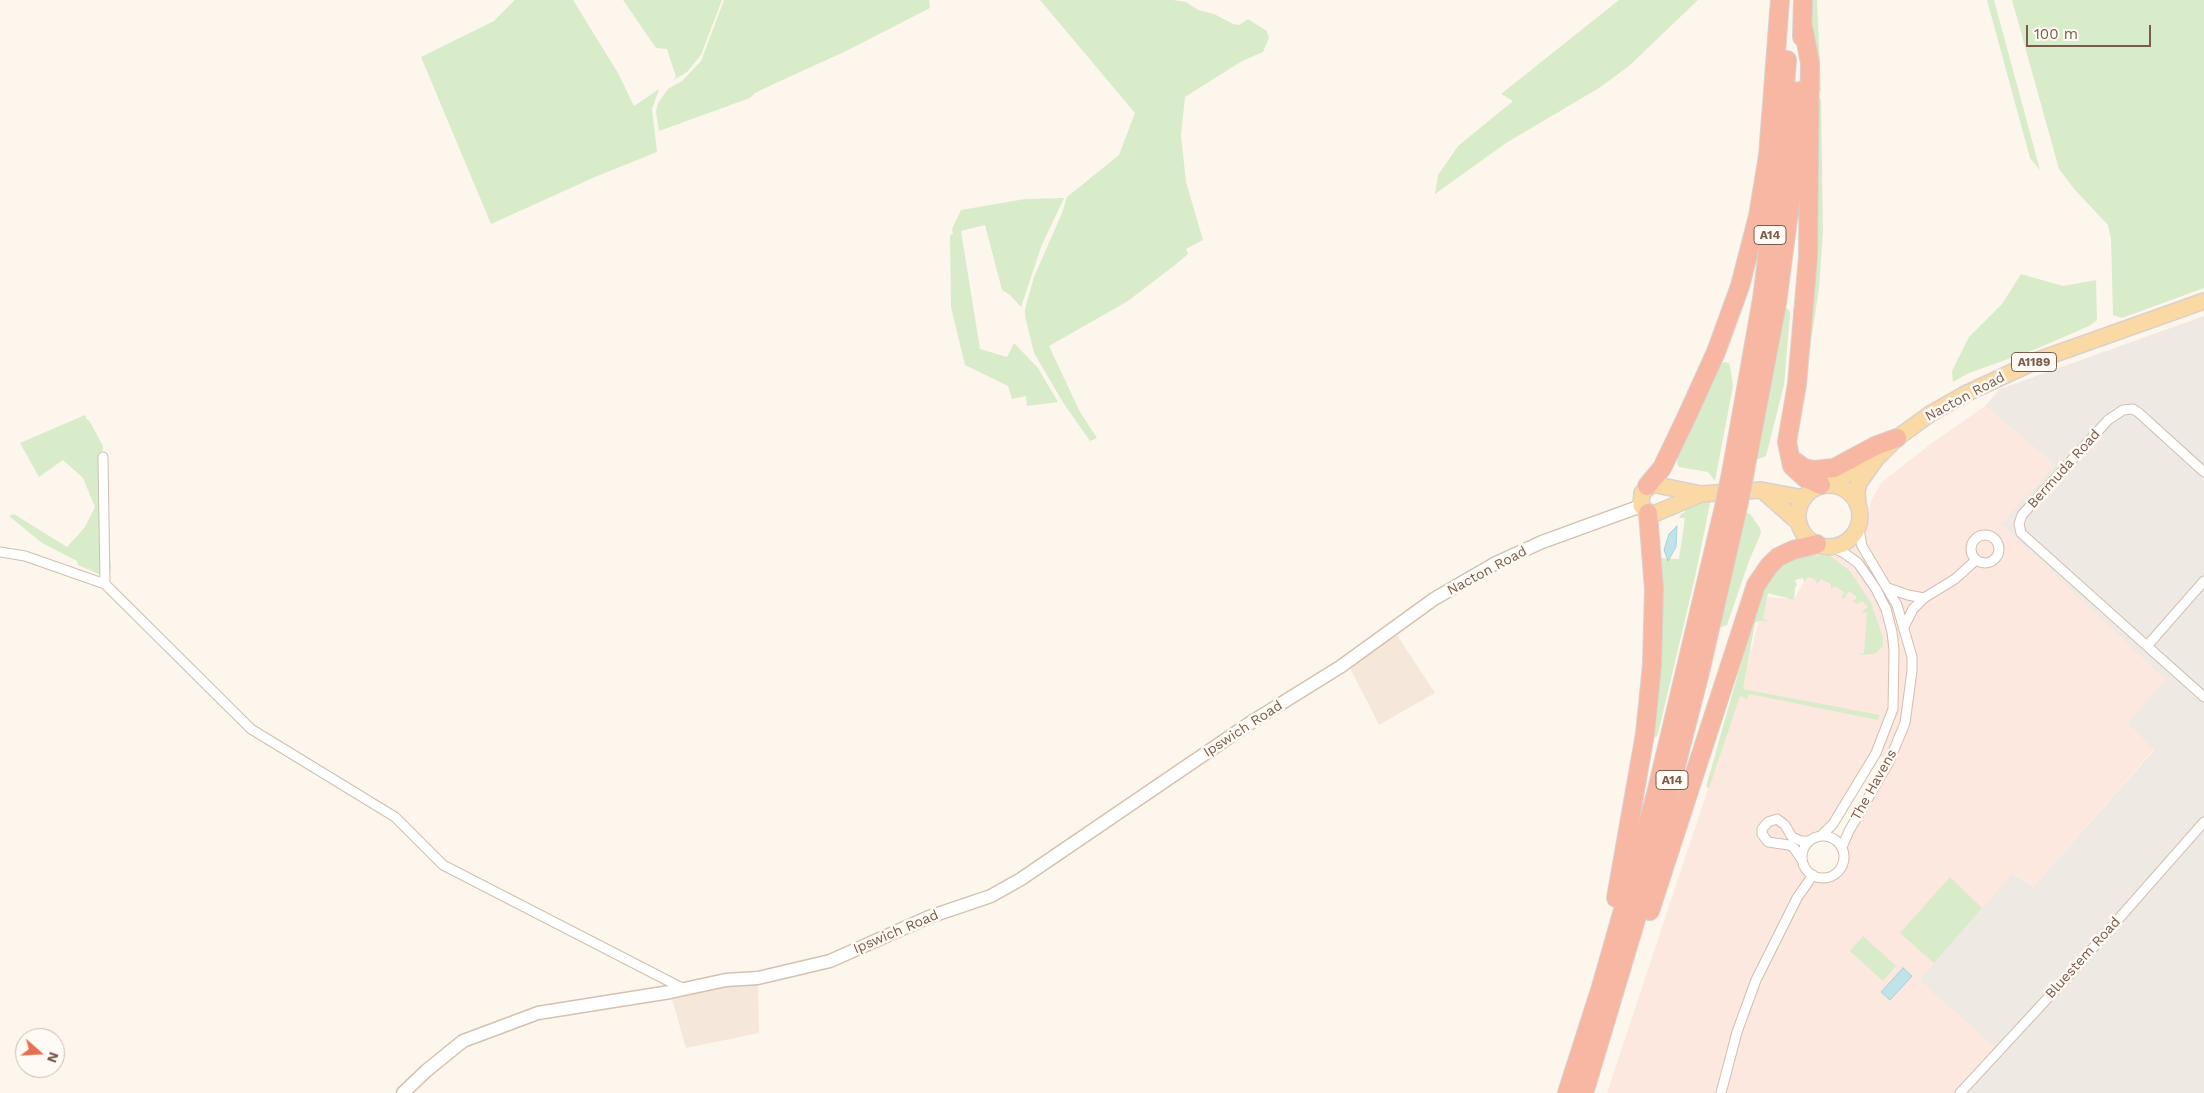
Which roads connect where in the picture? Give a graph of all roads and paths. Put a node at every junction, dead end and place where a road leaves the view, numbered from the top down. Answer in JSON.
{"nodes":[{"id":1,"x":1780,"y":0,"type":"edge"},
{"id":2,"x":1790,"y":0,"type":"edge"},
{"id":3,"x":1803,"y":0,"type":"edge"},
{"id":4,"x":1803,"y":27,"type":"junction"},
{"id":5,"x":2204,"y":301,"type":"edge"},
{"id":6,"x":1897,"y":438,"type":"junction"},
{"id":7,"x":1789,"y":454,"type":"junction"},
{"id":8,"x":103,"y":457,"type":"dead end"},
{"id":9,"x":1876,"y":459,"type":"junction"},
{"id":10,"x":1738,"y":470,"type":"junction"},
{"id":11,"x":2204,"y":472,"type":"edge"},
{"id":12,"x":1824,"y":485,"type":"junction"},
{"id":13,"x":1647,"y":486,"type":"junction"},
{"id":14,"x":1761,"y":490,"type":"junction"},
{"id":15,"x":1701,"y":494,"type":"junction"},
{"id":16,"x":1804,"y":498,"type":"junction"},
{"id":17,"x":1732,"y":502,"type":"junction"},
{"id":18,"x":1858,"y":506,"type":"junction"},
{"id":19,"x":1644,"y":509,"type":"junction"},
{"id":20,"x":1798,"y":522,"type":"junction"},
{"id":21,"x":1858,"y":524,"type":"junction"},
{"id":22,"x":1823,"y":545,"type":"junction"},
{"id":23,"x":0,"y":552,"type":"edge"},
{"id":24,"x":1976,"y":560,"type":"dead end"},
{"id":25,"x":2204,"y":581,"type":"edge"},
{"id":26,"x":105,"y":584,"type":"junction"},
{"id":27,"x":1888,"y":588,"type":"junction"},
{"id":28,"x":1924,"y":598,"type":"junction"},
{"id":29,"x":1904,"y":627,"type":"junction"},
{"id":30,"x":2146,"y":646,"type":"junction"},
{"id":31,"x":1348,"y":662,"type":"joint"},
{"id":32,"x":2204,"y":697,"type":"edge"},
{"id":33,"x":2204,"y":822,"type":"edge"},
{"id":34,"x":1821,"y":836,"type":"junction"},
{"id":35,"x":1808,"y":841,"type":"junction"},
{"id":36,"x":1842,"y":847,"type":"junction"},
{"id":37,"x":1802,"y":860,"type":"junction"},
{"id":38,"x":1812,"y":875,"type":"junction"},
{"id":39,"x":1601,"y":987,"type":"junction"},
{"id":40,"x":685,"y":989,"type":"junction"},
{"id":41,"x":1596,"y":1056,"type":"junction"},
{"id":42,"x":403,"y":1093,"type":"edge"},
{"id":43,"x":1567,"y":1093,"type":"edge"},
{"id":44,"x":1584,"y":1093,"type":"edge"},
{"id":45,"x":1721,"y":1093,"type":"edge"},
{"id":46,"x":1960,"y":1093,"type":"edge"}],
"edges":[{"from":1,"to":13,"type":"highway","number":"A14"},
{"from":2,"to":10,"type":"highway","number":"A14"},
{"from":3,"to":4,"type":"highway","number":"A14"},
{"from":4,"to":7,"type":"highway","number":"A14"},
{"from":4,"to":10,"type":"highway","number":"A14"},
{"from":5,"to":6,"type":"main road","name":"Nacton Road","number":"A1189"},
{"from":6,"to":7,"type":"highway"},
{"from":6,"to":9,"type":"main road","name":"Nacton Road","number":"A1189"},
{"from":7,"to":12,"type":"highway"},
{"from":8,"to":26,"type":"street"},
{"from":9,"to":12,"type":"main road","name":"Nacton Road","number":"A1189"},
{"from":9,"to":18,"type":"main road","name":"Nacton Road","number":"A1189"},
{"from":10,"to":17,"type":"highway","number":"A14","bridge":true},
{"from":11,"to":30,"type":"street","name":"Bermuda Road"},
{"from":12,"to":16,"type":"main road"},
{"from":12,"to":18,"type":"main road"},
{"from":13,"to":15,"type":"main road"},
{"from":13,"to":19,"type":"main road"},
{"from":14,"to":15,"type":"main road"},
{"from":14,"to":16,"type":"main road"},
{"from":14,"to":20,"type":"main road"},
{"from":15,"to":19,"type":"main road"},
{"from":16,"to":20,"type":"main road"},
{"from":17,"to":39,"type":"highway","number":"A14"},
{"from":17,"to":41,"type":"highway","number":"A14"},
{"from":18,"to":21,"type":"main road"},
{"from":19,"to":31,"type":"street","name":"Nacton Road"},
{"from":19,"to":39,"type":"highway","number":"A14"},
{"from":20,"to":22,"type":"main road"},
{"from":21,"to":22,"type":"main road"},
{"from":21,"to":27,"type":"street","name":"The Havens"},
{"from":22,"to":34,"type":"street","name":"The Havens"},
{"from":22,"to":41,"type":"highway","number":"A14"},
{"from":23,"to":26,"type":"street"},
{"from":24,"to":28,"type":"street"},
{"from":25,"to":30,"type":"street"},
{"from":26,"to":40,"type":"street"},
{"from":27,"to":28,"type":"street"},
{"from":27,"to":29,"type":"street","name":"The Havens"},
{"from":28,"to":29,"type":"street"},
{"from":29,"to":36,"type":"street","name":"The Havens"},
{"from":30,"to":32,"type":"street"},
{"from":31,"to":40,"type":"street","name":"Ipswich Road"},
{"from":33,"to":46,"type":"street","name":"Bluestem Road"},
{"from":34,"to":35,"type":"street","name":"The Havens"},
{"from":34,"to":36,"type":"street"},
{"from":35,"to":37,"type":"street"},
{"from":35,"to":37,"type":"street"},
{"from":36,"to":38,"type":"street","name":"The Havens"},
{"from":37,"to":38,"type":"street"},
{"from":38,"to":45,"type":"street"},
{"from":39,"to":43,"type":"highway","number":"A14"},
{"from":40,"to":42,"type":"street","name":"Ipswich Road"},
{"from":41,"to":44,"type":"highway","number":"A14"}]}
